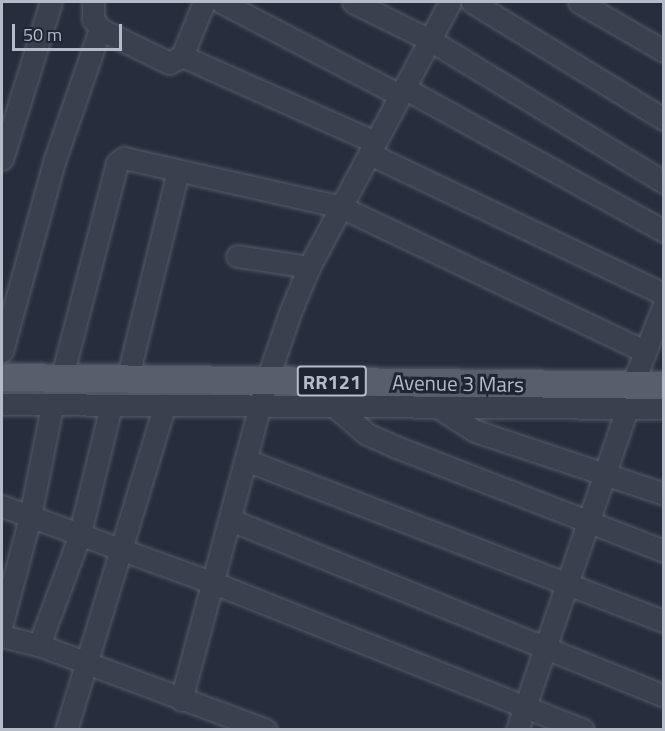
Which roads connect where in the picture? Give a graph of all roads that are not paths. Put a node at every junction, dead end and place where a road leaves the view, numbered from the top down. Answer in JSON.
{"nodes":[{"id":1,"x":51,"y":2,"type":"edge"},
{"id":2,"x":93,"y":2,"type":"edge"},
{"id":3,"x":204,"y":2,"type":"edge"},
{"id":4,"x":221,"y":2,"type":"edge"},
{"id":5,"x":352,"y":2,"type":"edge"},
{"id":6,"x":450,"y":2,"type":"edge"},
{"id":7,"x":472,"y":2,"type":"edge"},
{"id":8,"x":579,"y":2,"type":"edge"},
{"id":9,"x":100,"y":28,"type":"junction"},
{"id":10,"x":429,"y":40,"type":"junction"},
{"id":11,"x":663,"y":51,"type":"edge"},
{"id":12,"x":182,"y":56,"type":"junction"},
{"id":13,"x":402,"y":91,"type":"junction"},
{"id":14,"x":663,"y":119,"type":"edge"},
{"id":15,"x":373,"y":148,"type":"junction"},
{"id":16,"x":2,"y":159,"type":"edge"},
{"id":17,"x":178,"y":171,"type":"junction"},
{"id":18,"x":663,"y":182,"type":"edge"},
{"id":19,"x":342,"y":207,"type":"junction"},
{"id":20,"x":663,"y":231,"type":"edge"},
{"id":21,"x":237,"y":256,"type":"dead end"},
{"id":22,"x":309,"y":267,"type":"junction"},
{"id":23,"x":663,"y":294,"type":"edge"},
{"id":24,"x":663,"y":304,"type":"edge"},
{"id":25,"x":2,"y":351,"type":"edge"},
{"id":26,"x":644,"y":351,"type":"junction"},
{"id":27,"x":2,"y":377,"type":"edge"},
{"id":28,"x":61,"y":380,"type":"junction"},
{"id":29,"x":127,"y":380,"type":"junction"},
{"id":30,"x":267,"y":380,"type":"junction"},
{"id":31,"x":663,"y":385,"type":"edge"},
{"id":32,"x":629,"y":397,"type":"junction"},
{"id":33,"x":2,"y":404,"type":"edge"},
{"id":34,"x":165,"y":405,"type":"junction"},
{"id":35,"x":52,"y":406,"type":"junction"},
{"id":36,"x":111,"y":406,"type":"junction"},
{"id":37,"x":260,"y":407,"type":"junction"},
{"id":38,"x":335,"y":407,"type":"junction"},
{"id":39,"x":439,"y":408,"type":"junction"},
{"id":40,"x":663,"y":408,"type":"edge"},
{"id":41,"x":246,"y":460,"type":"junction"},
{"id":42,"x":603,"y":475,"type":"junction"},
{"id":43,"x":663,"y":494,"type":"edge"},
{"id":44,"x":2,"y":507,"type":"edge"},
{"id":45,"x":30,"y":517,"type":"junction"},
{"id":46,"x":231,"y":519,"type":"junction"},
{"id":47,"x":587,"y":523,"type":"junction"},
{"id":48,"x":79,"y":537,"type":"junction"},
{"id":49,"x":124,"y":549,"type":"junction"},
{"id":50,"x":663,"y":551,"type":"edge"},
{"id":51,"x":213,"y":583,"type":"junction"},
{"id":52,"x":569,"y":583,"type":"junction"},
{"id":53,"x":663,"y":621,"type":"edge"},
{"id":54,"x":2,"y":623,"type":"edge"},
{"id":55,"x":2,"y":636,"type":"edge"},
{"id":56,"x":39,"y":645,"type":"junction"},
{"id":57,"x":545,"y":647,"type":"junction"},
{"id":58,"x":85,"y":663,"type":"junction"},
{"id":59,"x":663,"y":696,"type":"edge"},
{"id":60,"x":181,"y":700,"type":"junction"},
{"id":61,"x":526,"y":707,"type":"junction"},
{"id":62,"x":66,"y":729,"type":"edge"},
{"id":63,"x":266,"y":729,"type":"edge"},
{"id":64,"x":517,"y":729,"type":"edge"},
{"id":65,"x":583,"y":729,"type":"edge"}],
"edges":[{"from":1,"to":16,"type":"street"},
{"from":2,"to":9,"type":"street"},
{"from":3,"to":12,"type":"street"},
{"from":4,"to":13,"type":"street"},
{"from":5,"to":10,"type":"street"},
{"from":6,"to":10,"type":"street"},
{"from":7,"to":14,"type":"street"},
{"from":8,"to":11,"type":"street"},
{"from":9,"to":12,"type":"street"},
{"from":9,"to":25,"type":"street"},
{"from":10,"to":13,"type":"street"},
{"from":10,"to":18,"type":"street"},
{"from":12,"to":15,"type":"street"},
{"from":13,"to":15,"type":"street"},
{"from":13,"to":20,"type":"street"},
{"from":15,"to":19,"type":"street"},
{"from":15,"to":23,"type":"street"},
{"from":17,"to":19,"type":"street"},
{"from":17,"to":28,"type":"street"},
{"from":17,"to":29,"type":"street"},
{"from":19,"to":22,"type":"street"},
{"from":19,"to":26,"type":"street"},
{"from":21,"to":22,"type":"street"},
{"from":22,"to":30,"type":"street"},
{"from":24,"to":26,"type":"street"},
{"from":26,"to":32,"type":"street"},
{"from":27,"to":28,"type":"main road","name":"Avenue 3 Mars","number":"RR121"},
{"from":28,"to":29,"type":"main road","name":"Avenue 3 Mars","number":"RR121"},
{"from":29,"to":30,"type":"main road","name":"Avenue 3 Mars","number":"RR121"},
{"from":30,"to":32,"type":"main road","name":"Avenue 3 Mars","number":"RR121"},
{"from":30,"to":37,"type":"street"},
{"from":31,"to":32,"type":"main road","name":"Avenue 3 Mars","number":"RR121"},
{"from":32,"to":39,"type":"street"},
{"from":32,"to":40,"type":"street"},
{"from":32,"to":42,"type":"street"},
{"from":33,"to":35,"type":"street"},
{"from":34,"to":36,"type":"street"},
{"from":34,"to":37,"type":"street"},
{"from":34,"to":49,"type":"street"},
{"from":35,"to":36,"type":"street"},
{"from":35,"to":45,"type":"street"},
{"from":36,"to":48,"type":"street"},
{"from":37,"to":38,"type":"street"},
{"from":37,"to":41,"type":"street"},
{"from":38,"to":39,"type":"street"},
{"from":38,"to":47,"type":"street"},
{"from":39,"to":42,"type":"street"},
{"from":41,"to":46,"type":"street"},
{"from":41,"to":52,"type":"street"},
{"from":42,"to":43,"type":"street"},
{"from":42,"to":47,"type":"street"},
{"from":44,"to":45,"type":"street"},
{"from":45,"to":48,"type":"street"},
{"from":45,"to":54,"type":"street"},
{"from":46,"to":51,"type":"street"},
{"from":46,"to":57,"type":"street"},
{"from":47,"to":50,"type":"street"},
{"from":47,"to":52,"type":"street"},
{"from":48,"to":49,"type":"street"},
{"from":48,"to":56,"type":"street"},
{"from":49,"to":51,"type":"street"},
{"from":49,"to":58,"type":"street"},
{"from":51,"to":60,"type":"street"},
{"from":51,"to":61,"type":"street"},
{"from":52,"to":53,"type":"street"},
{"from":52,"to":57,"type":"street"},
{"from":55,"to":56,"type":"street"},
{"from":56,"to":58,"type":"street"},
{"from":57,"to":59,"type":"street"},
{"from":57,"to":61,"type":"street"},
{"from":58,"to":60,"type":"street"},
{"from":58,"to":62,"type":"street"},
{"from":60,"to":63,"type":"street"},
{"from":61,"to":64,"type":"street"},
{"from":61,"to":65,"type":"street"}]}
